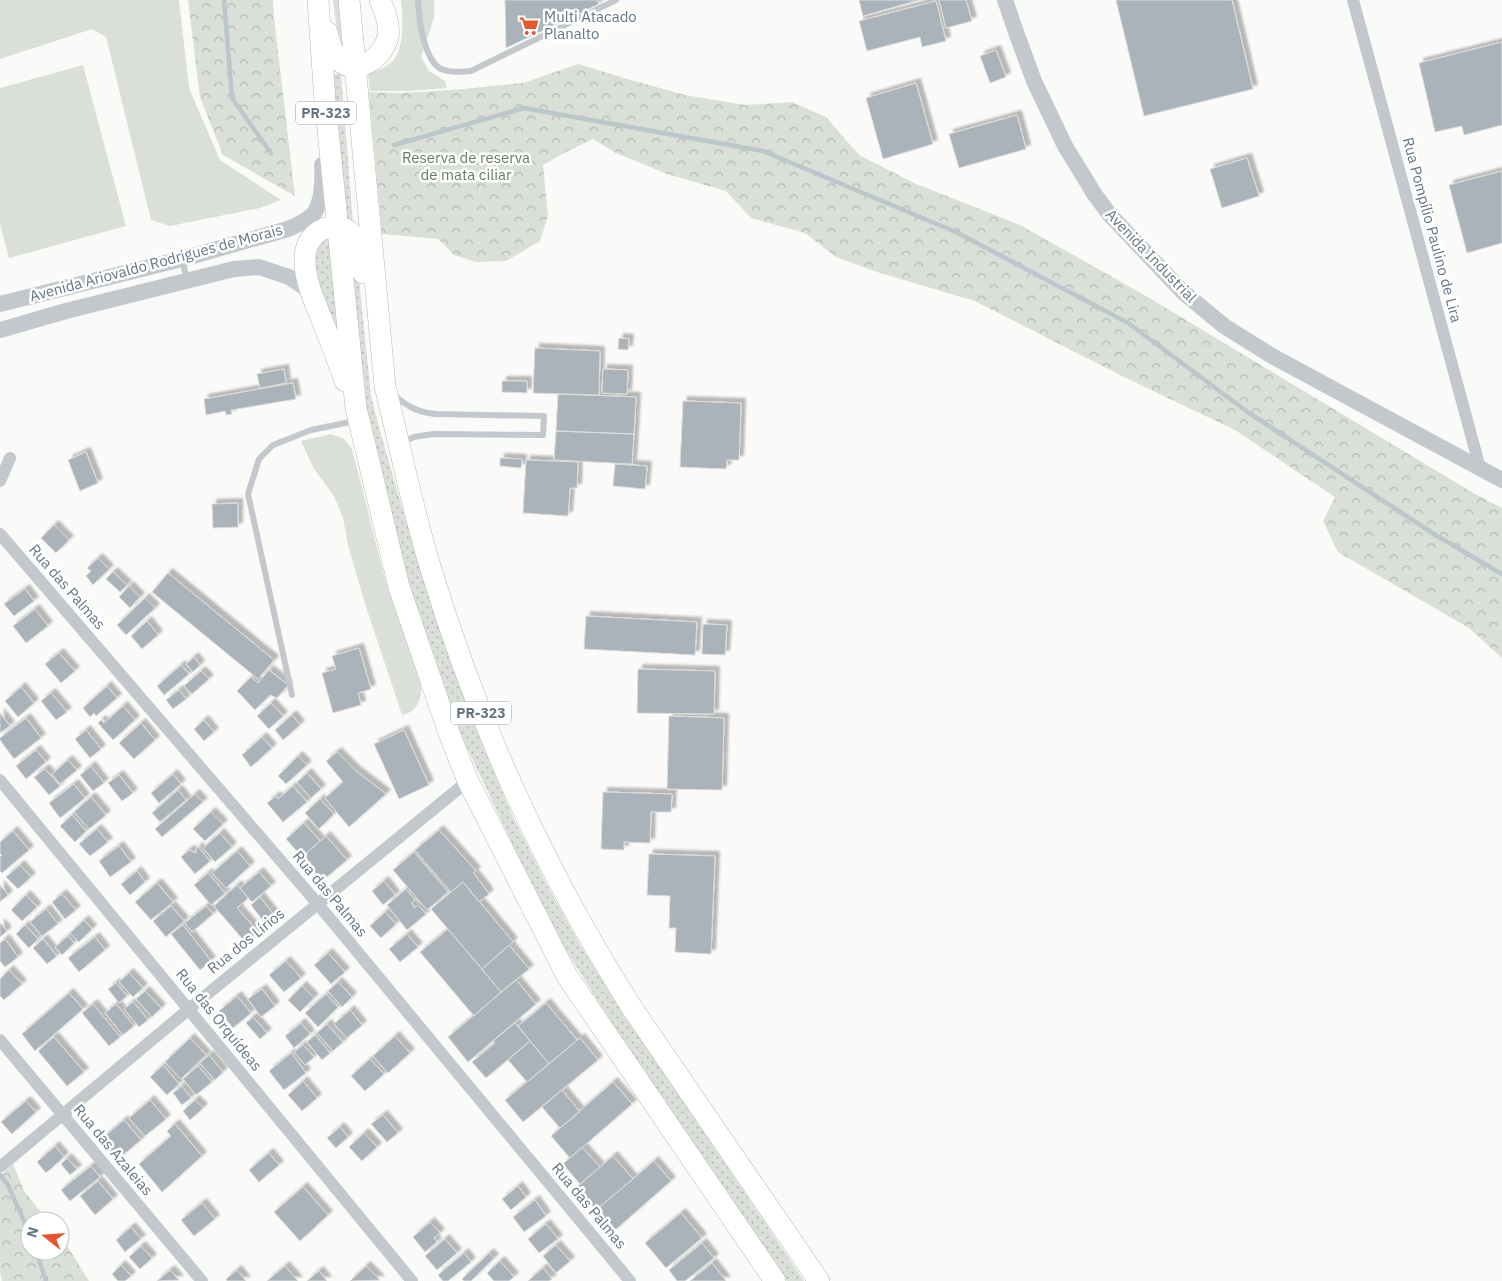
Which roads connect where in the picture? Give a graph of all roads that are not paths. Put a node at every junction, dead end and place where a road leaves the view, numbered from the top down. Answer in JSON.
{"nodes":[{"id":1,"x":318,"y":0,"type":"edge"},
{"id":2,"x":349,"y":0,"type":"edge"},
{"id":3,"x":380,"y":0,"type":"edge"},
{"id":4,"x":418,"y":0,"type":"edge"},
{"id":5,"x":616,"y":0,"type":"edge"},
{"id":6,"x":1005,"y":0,"type":"edge"},
{"id":7,"x":1352,"y":0,"type":"edge"},
{"id":8,"x":354,"y":67,"type":"junction"},
{"id":9,"x":325,"y":101,"type":"junction"},
{"id":10,"x":337,"y":227,"type":"junction"},
{"id":11,"x":182,"y":259,"type":"junction"},
{"id":12,"x":187,"y":280,"type":"junction"},
{"id":13,"x":311,"y":292,"type":"junction"},
{"id":14,"x":0,"y":304,"type":"edge"},
{"id":15,"x":0,"y":330,"type":"edge"},
{"id":16,"x":385,"y":386,"type":"junction"},
{"id":17,"x":358,"y":415,"type":"junction"},
{"id":18,"x":400,"y":444,"type":"junction"},
{"id":19,"x":10,"y":458,"type":"dead end"},
{"id":20,"x":1480,"y":468,"type":"junction"},
{"id":21,"x":1502,"y":480,"type":"edge"},
{"id":22,"x":0,"y":481,"type":"edge"},
{"id":23,"x":0,"y":534,"type":"edge"},
{"id":24,"x":292,"y":695,"type":"dead end"},
{"id":25,"x":0,"y":780,"type":"edge"},
{"id":26,"x":468,"y":780,"type":"junction"},
{"id":27,"x":317,"y":903,"type":"junction"},
{"id":28,"x":189,"y":1009,"type":"junction"},
{"id":29,"x":0,"y":1040,"type":"edge"},
{"id":30,"x":62,"y":1114,"type":"junction"},
{"id":31,"x":1,"y":1166,"type":"edge"},
{"id":32,"x":202,"y":1281,"type":"edge"},
{"id":33,"x":412,"y":1281,"type":"edge"},
{"id":34,"x":630,"y":1281,"type":"edge"},
{"id":35,"x":775,"y":1281,"type":"edge"},
{"id":36,"x":818,"y":1281,"type":"edge"}],
"edges":[{"from":1,"to":8,"type":"highway"},
{"from":1,"to":9,"type":"highway","number":"PR-323"},
{"from":2,"to":8,"type":"highway","number":"PR-323"},
{"from":3,"to":8,"type":"highway"},
{"from":4,"to":5,"type":"lane"},
{"from":6,"to":20,"type":"street","name":"Avenida Industrial"},
{"from":7,"to":20,"type":"street","name":"Rua Pompílio Paulino de Lira"},
{"from":8,"to":16,"type":"highway","number":"PR-323"},
{"from":9,"to":10,"type":"highway","number":"PR-323"},
{"from":9,"to":11,"type":"street","name":"Avenida Ariovaldo Rodrigues de Morais"},
{"from":10,"to":13,"type":"highway"},
{"from":10,"to":16,"type":"highway"},
{"from":10,"to":17,"type":"highway","number":"PR-323"},
{"from":11,"to":12,"type":"lane"},
{"from":11,"to":14,"type":"street","name":"Avenida Ariovaldo Rodrigues de Morais"},
{"from":12,"to":13,"type":"street","name":"Avenida Ariovaldo Rodrigues de Morais"},
{"from":12,"to":15,"type":"street","name":"Avenida Ariovaldo Rodrigues de Morais"},
{"from":13,"to":17,"type":"highway"},
{"from":16,"to":18,"type":"highway","number":"PR-323"},
{"from":16,"to":18,"type":"lane"},
{"from":17,"to":24,"type":"lane"},
{"from":17,"to":26,"type":"highway","number":"PR-323"},
{"from":18,"to":36,"type":"highway","number":"PR-323"},
{"from":19,"to":22,"type":"street"},
{"from":20,"to":21,"type":"street","name":"Avenida Industrial"},
{"from":23,"to":27,"type":"street","name":"Rua das Palmas"},
{"from":25,"to":28,"type":"street","name":"Rua das Orquídeas"},
{"from":26,"to":27,"type":"street","name":"Rua dos Lírios"},
{"from":26,"to":35,"type":"highway","number":"PR-323"},
{"from":27,"to":28,"type":"street","name":"Rua dos Lírios"},
{"from":27,"to":34,"type":"street","name":"Rua das Palmas"},
{"from":28,"to":30,"type":"street","name":"Rua dos Lírios"},
{"from":28,"to":33,"type":"street","name":"Rua das Orquídeas"},
{"from":29,"to":30,"type":"street","name":"Rua das Azaleias"},
{"from":30,"to":31,"type":"street","name":"Rua dos Lírios"},
{"from":30,"to":32,"type":"street","name":"Rua das Azaleias"}]}
